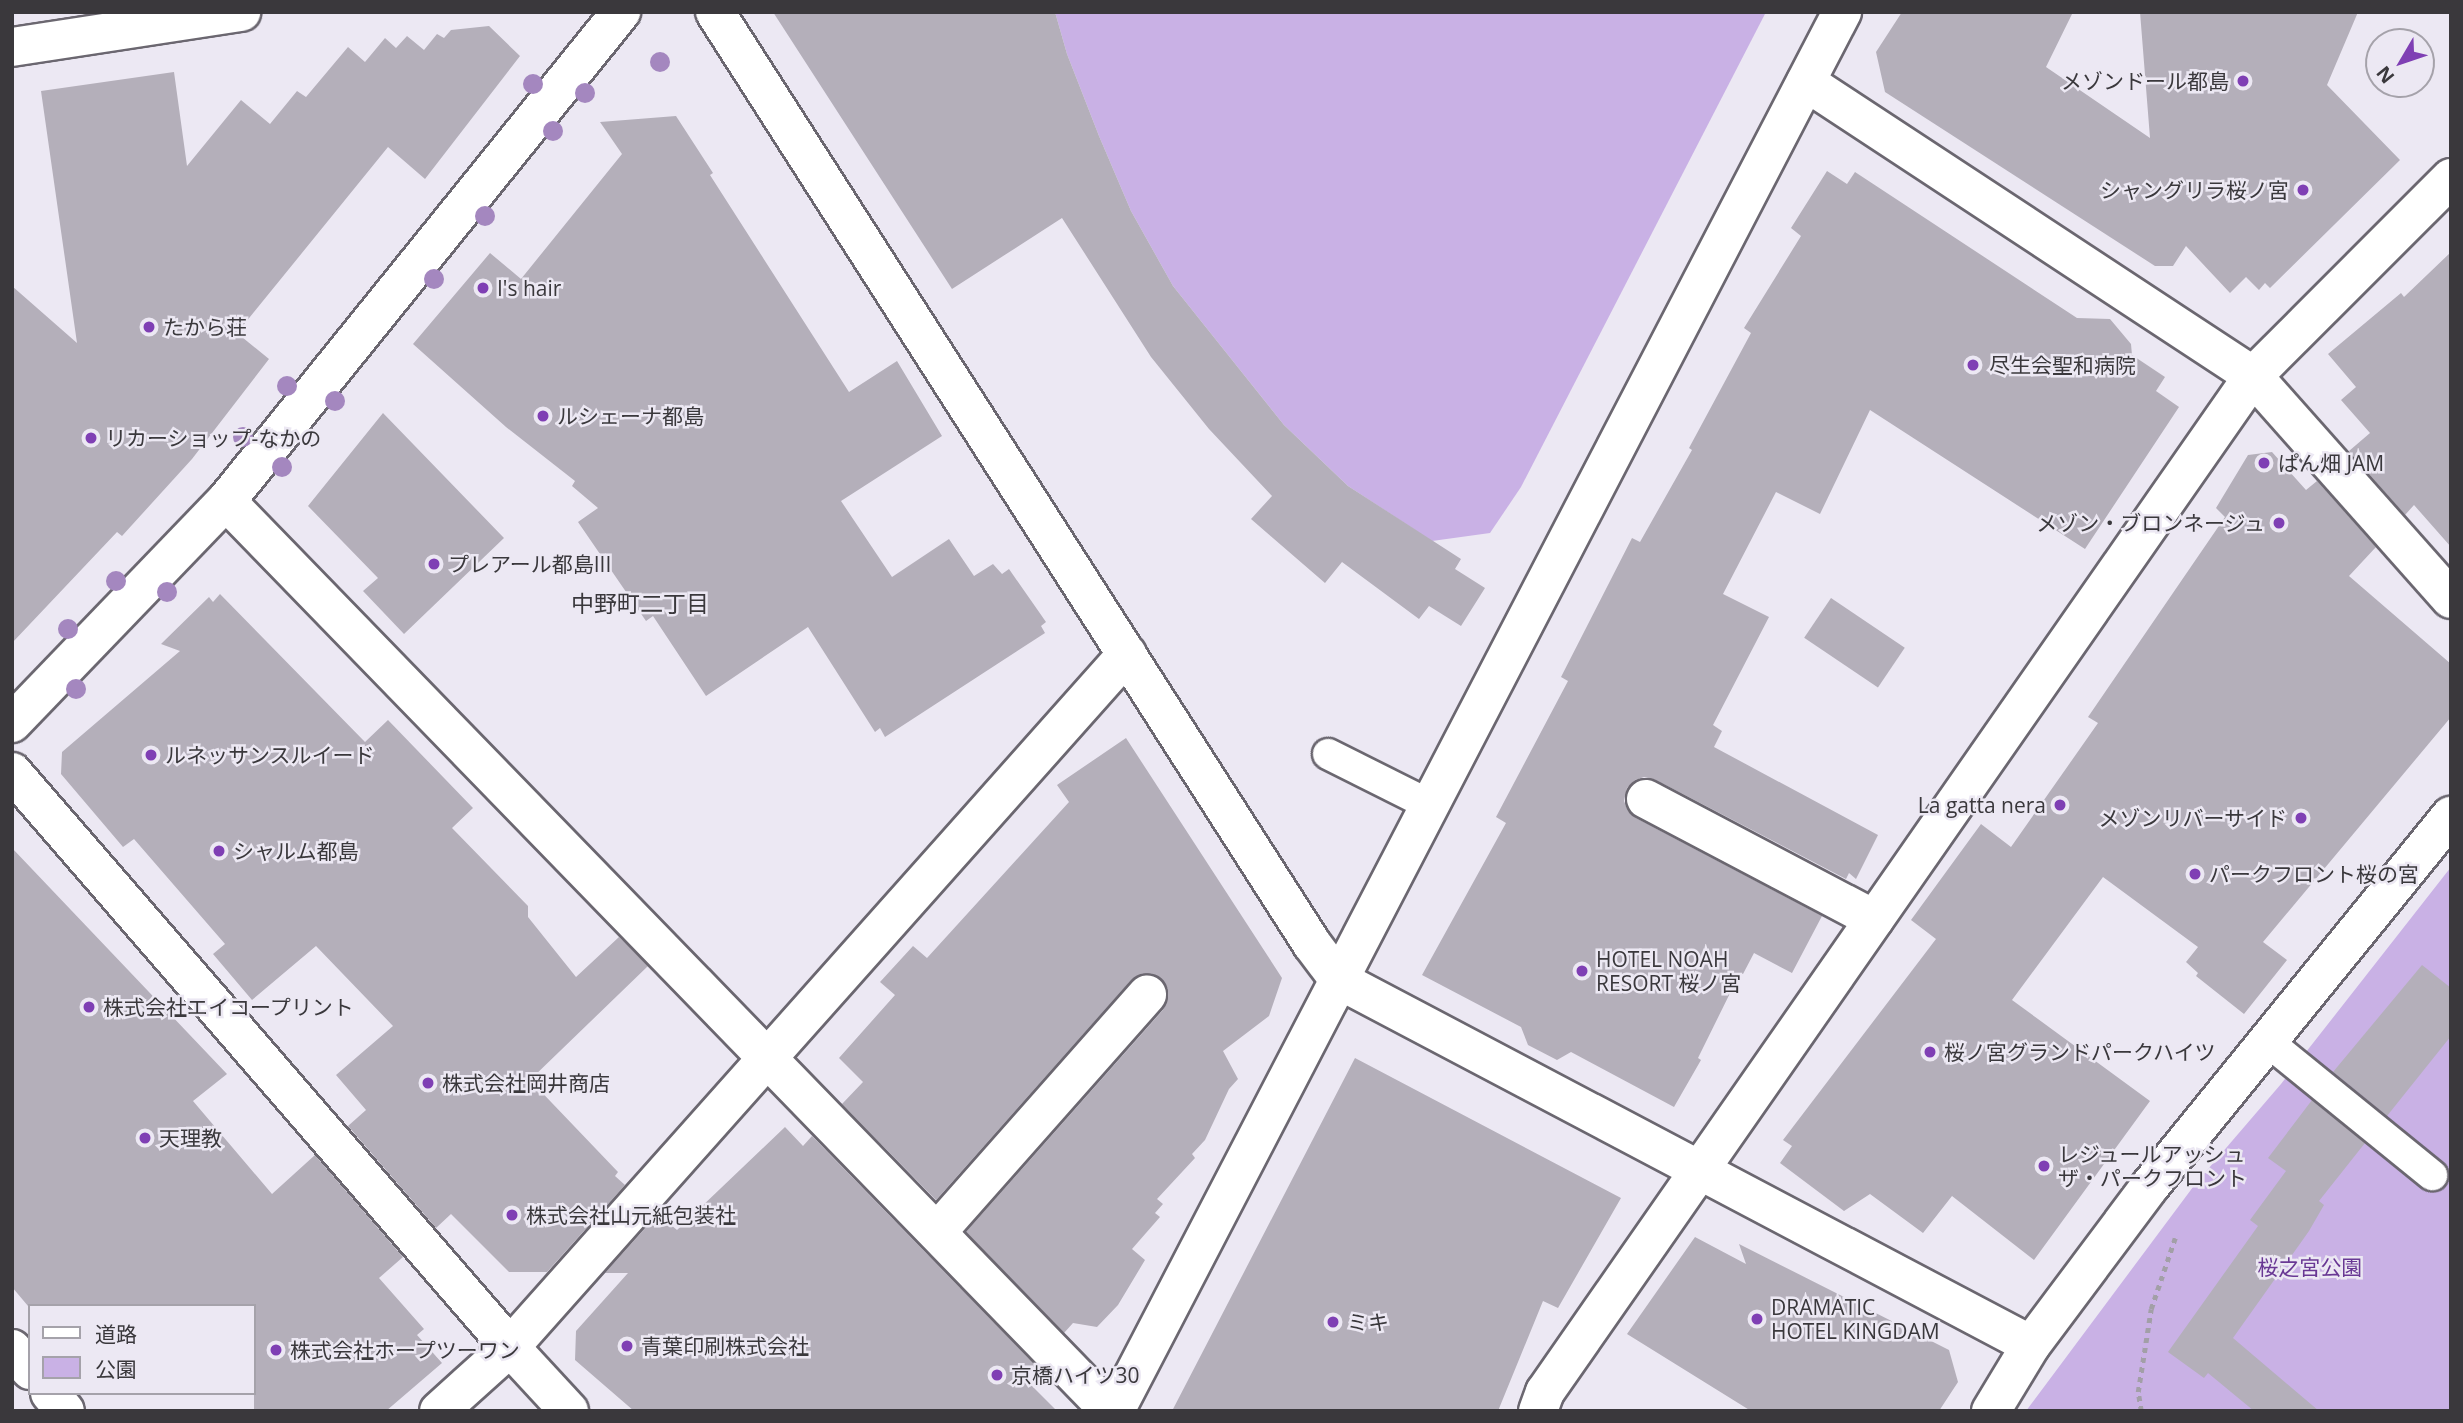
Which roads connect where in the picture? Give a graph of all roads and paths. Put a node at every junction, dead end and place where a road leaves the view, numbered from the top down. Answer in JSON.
{"nodes":[{"id":1,"x":241,"y":12,"type":"edge"},
{"id":2,"x":621,"y":12,"type":"edge"},
{"id":3,"x":715,"y":12,"type":"edge"},
{"id":4,"x":1842,"y":12,"type":"edge"},
{"id":5,"x":19,"y":35,"type":"edge"},
{"id":6,"x":1806,"y":82,"type":"junction"},
{"id":7,"x":2451,"y":178,"type":"edge"},
{"id":8,"x":2253,"y":376,"type":"junction"},
{"id":9,"x":226,"y":501,"type":"junction"},
{"id":10,"x":2451,"y":599,"type":"edge"},
{"id":11,"x":1127,"y":654,"type":"junction"},
{"id":12,"x":12,"y":723,"type":"edge"},
{"id":13,"x":1328,"y":754,"type":"dead end"},
{"id":14,"x":12,"y":772,"type":"edge"},
{"id":15,"x":1646,"y":799,"type":"dead end"},
{"id":16,"x":1430,"y":805,"type":"junction"},
{"id":17,"x":2451,"y":816,"type":"edge"},
{"id":18,"x":1874,"y":919,"type":"junction"},
{"id":19,"x":1339,"y":980,"type":"junction"},
{"id":20,"x":1147,"y":995,"type":"dead end"},
{"id":21,"x":2267,"y":1041,"type":"junction"},
{"id":22,"x":768,"y":1058,"type":"junction"},
{"id":23,"x":1698,"y":1172,"type":"junction"},
{"id":24,"x":2432,"y":1174,"type":"dead end"},
{"id":25,"x":937,"y":1232,"type":"junction"},
{"id":26,"x":2176,"y":1236,"type":"dead end"},
{"id":27,"x":2031,"y":1345,"type":"junction"},
{"id":28,"x":510,"y":1347,"type":"junction"},
{"id":29,"x":12,"y":1349,"type":"edge"},
{"id":30,"x":28,"y":1368,"type":"edge"},
{"id":31,"x":52,"y":1395,"type":"edge"},
{"id":32,"x":65,"y":1411,"type":"edge"},
{"id":33,"x":439,"y":1411,"type":"edge"},
{"id":34,"x":569,"y":1411,"type":"edge"},
{"id":35,"x":1113,"y":1411,"type":"edge"},
{"id":36,"x":1538,"y":1411,"type":"edge"},
{"id":37,"x":1991,"y":1411,"type":"edge"},
{"id":38,"x":2141,"y":1411,"type":"edge"}],
"edges":[{"from":1,"to":5,"type":"street"},
{"from":2,"to":9,"type":"street"},
{"from":3,"to":11,"type":"street"},
{"from":4,"to":6,"type":"street"},
{"from":6,"to":8,"type":"street"},
{"from":6,"to":16,"type":"street"},
{"from":7,"to":8,"type":"street"},
{"from":8,"to":10,"type":"street"},
{"from":8,"to":18,"type":"street"},
{"from":9,"to":12,"type":"street"},
{"from":9,"to":22,"type":"street"},
{"from":11,"to":19,"type":"street"},
{"from":11,"to":22,"type":"street"},
{"from":13,"to":16,"type":"lane"},
{"from":14,"to":28,"type":"street"},
{"from":15,"to":18,"type":"street"},
{"from":16,"to":19,"type":"street"},
{"from":17,"to":21,"type":"street"},
{"from":18,"to":23,"type":"street"},
{"from":19,"to":23,"type":"street"},
{"from":19,"to":35,"type":"street"},
{"from":20,"to":25,"type":"street"},
{"from":21,"to":24,"type":"lane"},
{"from":21,"to":27,"type":"street"},
{"from":22,"to":25,"type":"street"},
{"from":22,"to":28,"type":"street"},
{"from":23,"to":27,"type":"street"},
{"from":23,"to":36,"type":"street"},
{"from":25,"to":35,"type":"street"},
{"from":26,"to":38,"type":"path"},
{"from":27,"to":37,"type":"street"},
{"from":28,"to":33,"type":"street"},
{"from":28,"to":34,"type":"street"},
{"from":29,"to":30,"type":"street"},
{"from":31,"to":32,"type":"street"}]}
